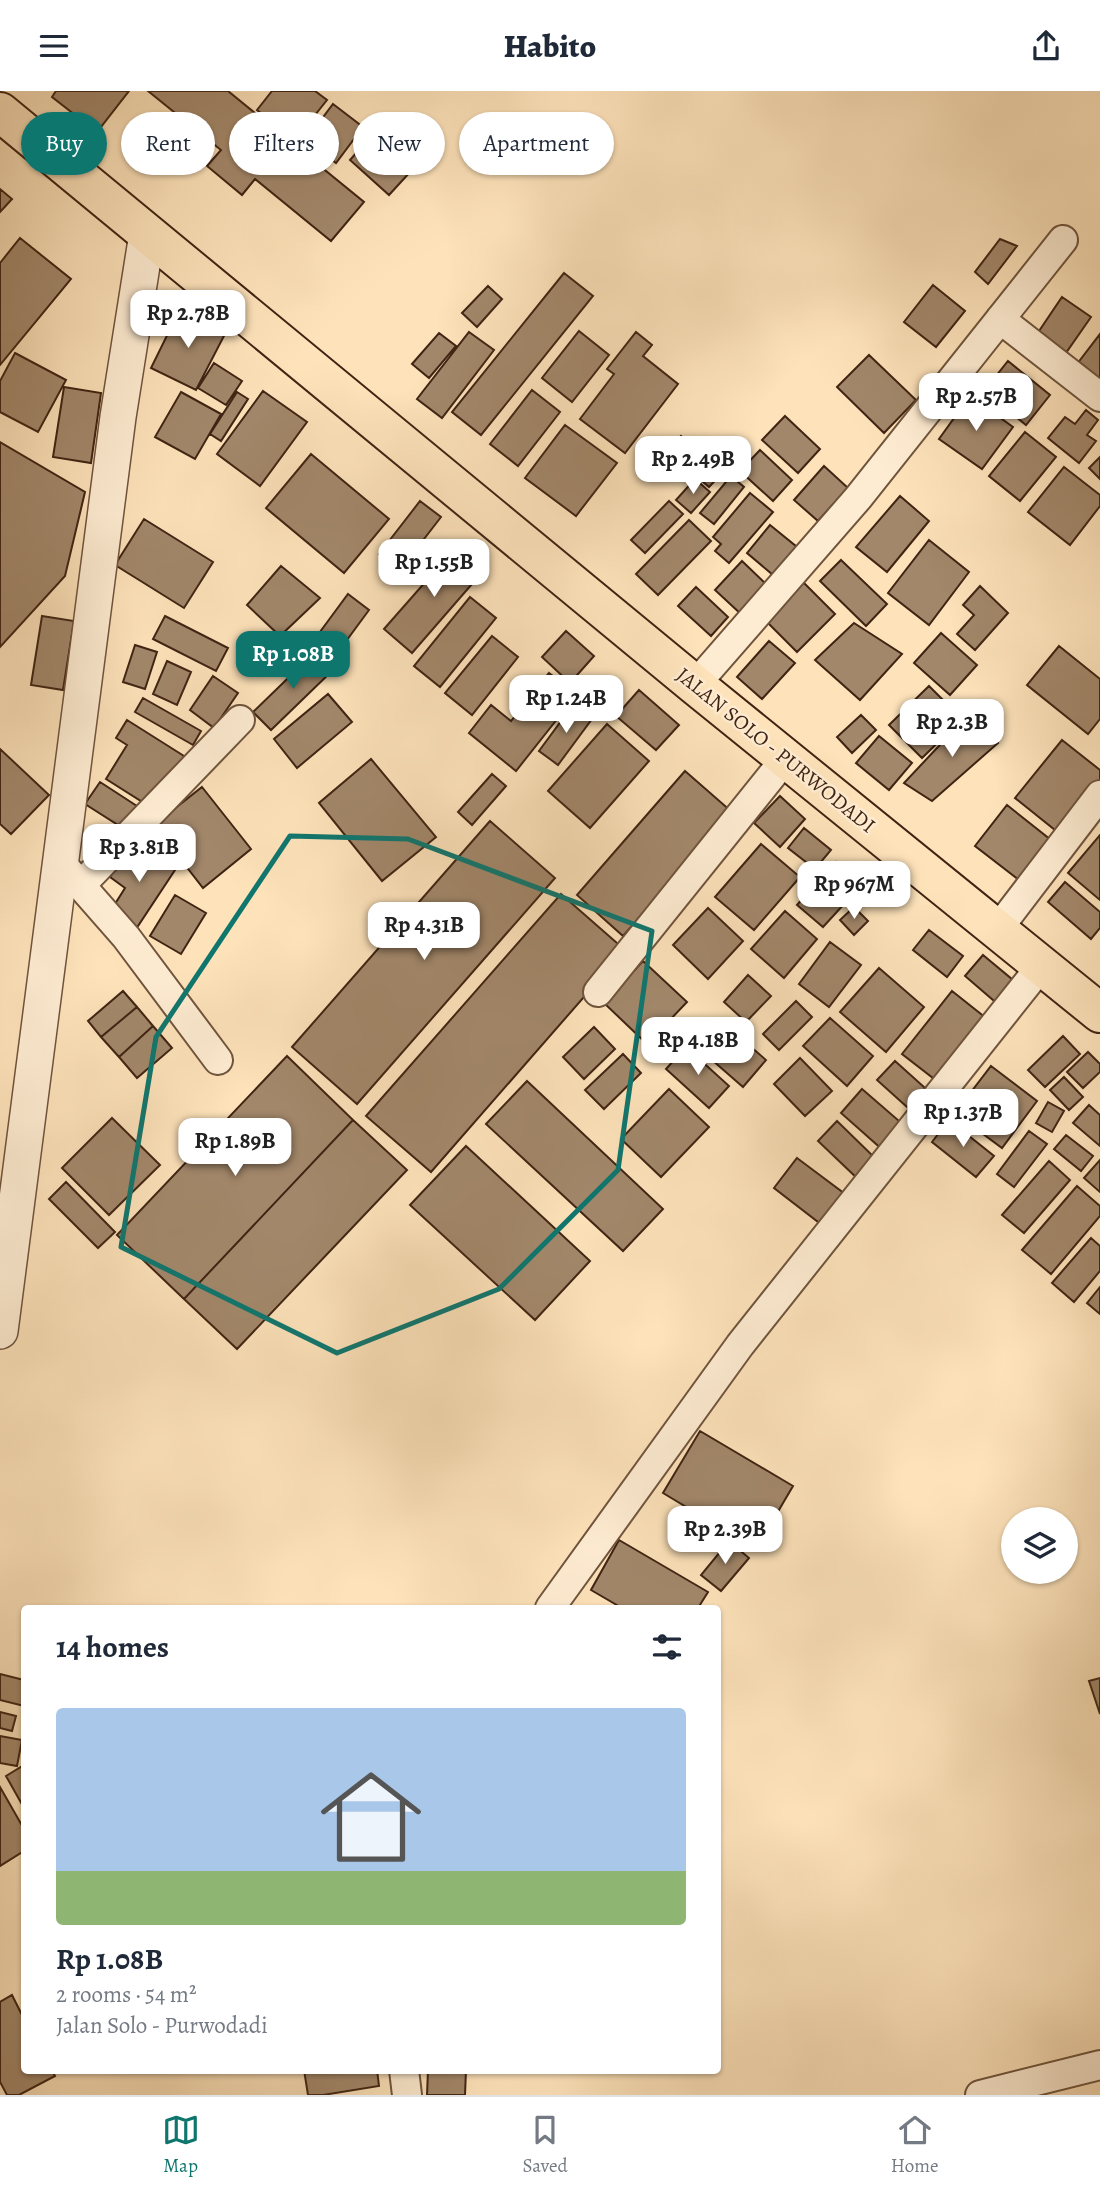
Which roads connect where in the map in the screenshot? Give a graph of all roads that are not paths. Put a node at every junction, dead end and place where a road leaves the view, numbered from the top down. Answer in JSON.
{"nodes":[{"id":1,"x":0,"y":112,"type":"edge"},
{"id":2,"x":147,"y":234,"type":"junction"},
{"id":3,"x":1063,"y":240,"type":"dead end"},
{"id":4,"x":1000,"y":319,"type":"junction"},
{"id":5,"x":1100,"y":397,"type":"edge"},
{"id":6,"x":695,"y":685,"type":"junction"},
{"id":7,"x":240,"y":720,"type":"dead end"},
{"id":8,"x":786,"y":758,"type":"junction"},
{"id":9,"x":1100,"y":795,"type":"edge"},
{"id":10,"x":71,"y":875,"type":"junction"},
{"id":11,"x":997,"y":930,"type":"junction"},
{"id":12,"x":1042,"y":965,"type":"junction"},
{"id":13,"x":598,"y":992,"type":"dead end"},
{"id":14,"x":1100,"y":1013,"type":"edge"},
{"id":15,"x":218,"y":1060,"type":"dead end"},
{"id":16,"x":0,"y":1331,"type":"edge"},
{"id":17,"x":552,"y":1605,"type":"edge"},
{"id":18,"x":1100,"y":2065,"type":"edge"},
{"id":19,"x":404,"y":2074,"type":"edge"},
{"id":20,"x":407,"y":2095,"type":"edge"},
{"id":21,"x":980,"y":2095,"type":"edge"}],
"edges":[{"from":1,"to":2,"type":"main road","name":"JALAN SOLO - PURWODADI"},
{"from":2,"to":6,"type":"main road","name":"JALAN SOLO - PURWODADI"},
{"from":2,"to":10,"type":"street"},
{"from":3,"to":4,"type":"street"},
{"from":4,"to":5,"type":"street"},
{"from":4,"to":6,"type":"street"},
{"from":6,"to":8,"type":"main road","name":"JALAN SOLO - PURWODADI"},
{"from":7,"to":10,"type":"street"},
{"from":8,"to":11,"type":"main road","name":"JALAN SOLO - PURWODADI"},
{"from":8,"to":13,"type":"street"},
{"from":9,"to":11,"type":"street"},
{"from":10,"to":15,"type":"street"},
{"from":10,"to":16,"type":"street"},
{"from":11,"to":12,"type":"main road","name":"JALAN SOLO - PURWODADI"},
{"from":12,"to":14,"type":"main road","name":"JALAN SOLO - PURWODADI"},
{"from":12,"to":17,"type":"street"},
{"from":18,"to":21,"type":"street"},
{"from":19,"to":20,"type":"street"}]}
